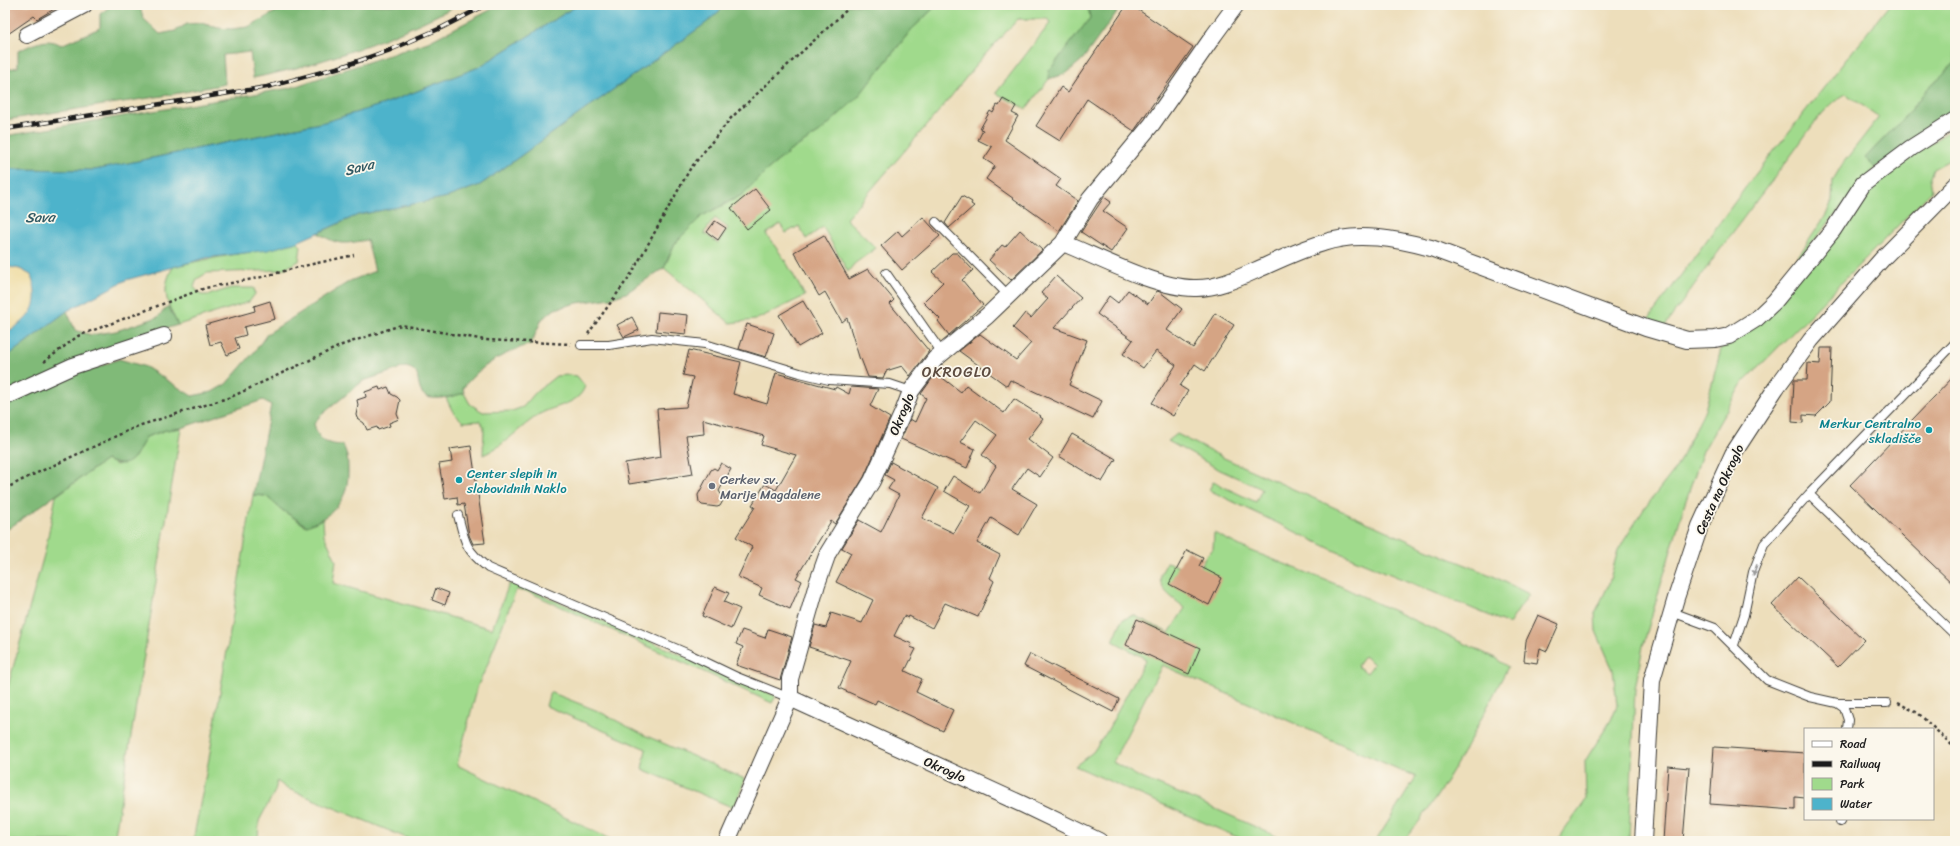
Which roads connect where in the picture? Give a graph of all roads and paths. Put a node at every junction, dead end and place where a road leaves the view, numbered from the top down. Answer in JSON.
{"nodes":[{"id":1,"x":84,"y":5,"type":"edge"},
{"id":2,"x":852,"y":5,"type":"edge"},
{"id":3,"x":1236,"y":5,"type":"edge"},
{"id":4,"x":28,"y":35,"type":"dead end"},
{"id":5,"x":1955,"y":120,"type":"edge"},
{"id":6,"x":1955,"y":185,"type":"edge"},
{"id":7,"x":936,"y":222,"type":"dead end"},
{"id":8,"x":1063,"y":243,"type":"junction"},
{"id":9,"x":354,"y":255,"type":"dead end"},
{"id":10,"x":886,"y":273,"type":"dead end"},
{"id":11,"x":1008,"y":295,"type":"junction"},
{"id":12,"x":164,"y":336,"type":"dead end"},
{"id":13,"x":1955,"y":343,"type":"edge"},
{"id":14,"x":581,"y":345,"type":"junction"},
{"id":15,"x":942,"y":353,"type":"junction"},
{"id":16,"x":40,"y":365,"type":"dead end"},
{"id":17,"x":911,"y":391,"type":"junction"},
{"id":18,"x":5,"y":397,"type":"edge"},
{"id":19,"x":5,"y":489,"type":"edge"},
{"id":20,"x":1809,"y":494,"type":"junction"},
{"id":21,"x":458,"y":515,"type":"dead end"},
{"id":22,"x":1672,"y":612,"type":"junction"},
{"id":23,"x":1955,"y":634,"type":"edge"},
{"id":24,"x":1734,"y":645,"type":"junction"},
{"id":25,"x":790,"y":698,"type":"junction"},
{"id":26,"x":1838,"y":703,"type":"junction"},
{"id":27,"x":1887,"y":703,"type":"joint"},
{"id":28,"x":1847,"y":728,"type":"edge"},
{"id":29,"x":1934,"y":728,"type":"edge"},
{"id":30,"x":1934,"y":728,"type":"edge"},
{"id":31,"x":1955,"y":748,"type":"edge"},
{"id":32,"x":727,"y":841,"type":"edge"},
{"id":33,"x":1099,"y":841,"type":"edge"},
{"id":34,"x":1643,"y":841,"type":"edge"}],
"edges":[{"from":1,"to":4,"type":"street"},
{"from":2,"to":14,"type":"path"},
{"from":3,"to":8,"type":"street","name":"Okroglo"},
{"from":5,"to":8,"type":"street"},
{"from":6,"to":22,"type":"street","name":"Cesta na Okroglo"},
{"from":7,"to":11,"type":"lane"},
{"from":8,"to":11,"type":"street","name":"Okroglo"},
{"from":9,"to":16,"type":"path"},
{"from":10,"to":15,"type":"lane"},
{"from":11,"to":15,"type":"street","name":"Okroglo"},
{"from":12,"to":18,"type":"street"},
{"from":13,"to":20,"type":"lane"},
{"from":14,"to":17,"type":"lane"},
{"from":14,"to":19,"type":"path"},
{"from":15,"to":17,"type":"street","name":"Okroglo"},
{"from":17,"to":25,"type":"street","name":"Okroglo"},
{"from":20,"to":23,"type":"lane"},
{"from":20,"to":24,"type":"lane","one_way":true},
{"from":21,"to":25,"type":"lane"},
{"from":22,"to":24,"type":"lane"},
{"from":22,"to":34,"type":"street","name":"Cesta na Okroglo"},
{"from":24,"to":26,"type":"lane"},
{"from":25,"to":32,"type":"street","name":"Okroglo"},
{"from":25,"to":33,"type":"street","name":"Okroglo"},
{"from":26,"to":27,"type":"lane"},
{"from":26,"to":28,"type":"lane"},
{"from":27,"to":30,"type":"path"},
{"from":29,"to":31,"type":"path"}]}
